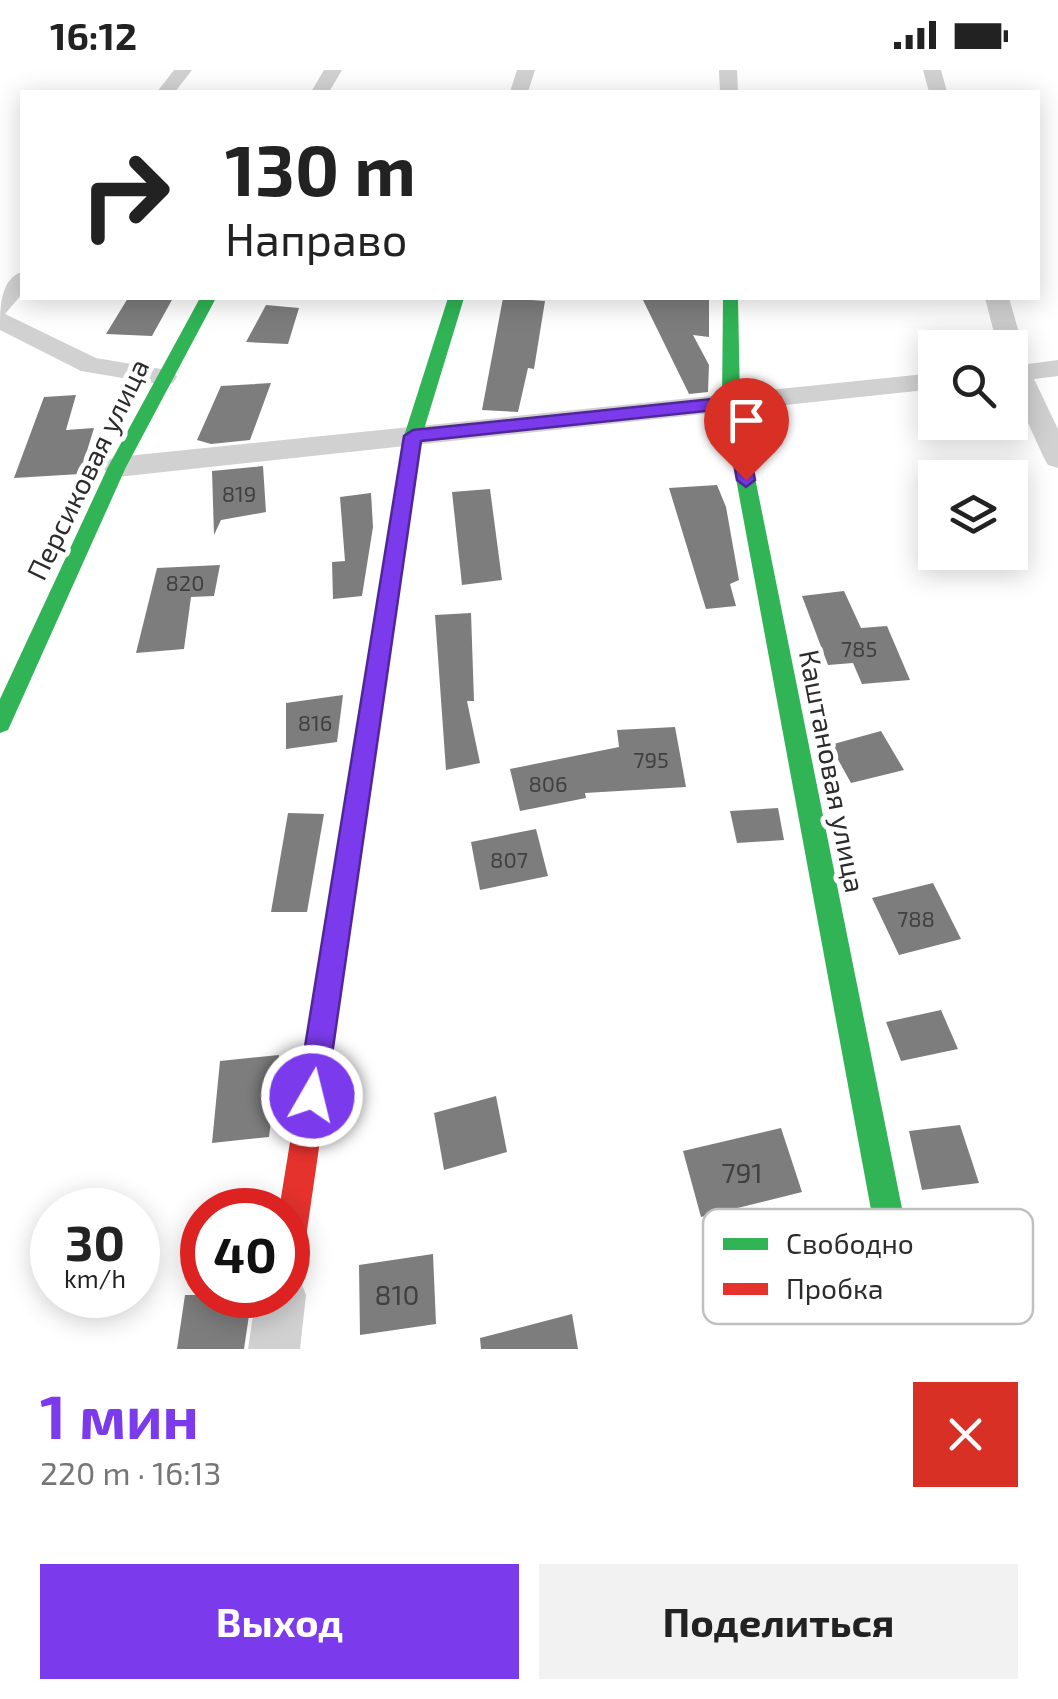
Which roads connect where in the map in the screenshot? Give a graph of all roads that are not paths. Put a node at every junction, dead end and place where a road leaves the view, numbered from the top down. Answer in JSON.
{"nodes":[{"id":1,"x":183,"y":70,"type":"edge"},
{"id":2,"x":168,"y":90,"type":"edge"},
{"id":3,"x":20,"y":282,"type":"edge"},
{"id":4,"x":207,"y":300,"type":"edge"},
{"id":5,"x":455,"y":300,"type":"edge"},
{"id":6,"x":730,"y":300,"type":"edge"},
{"id":7,"x":996,"y":300,"type":"edge"},
{"id":8,"x":0,"y":308,"type":"edge"},
{"id":9,"x":0,"y":320,"type":"edge"},
{"id":10,"x":1004,"y":330,"type":"edge"},
{"id":11,"x":1058,"y":368,"type":"edge"},
{"id":12,"x":1028,"y":371,"type":"edge"},
{"id":13,"x":164,"y":377,"type":"junction"},
{"id":14,"x":918,"y":383,"type":"edge"},
{"id":15,"x":1028,"y":400,"type":"edge"},
{"id":16,"x":731,"y":403,"type":"junction"},
{"id":17,"x":413,"y":436,"type":"junction"},
{"id":18,"x":1058,"y":458,"type":"edge"},
{"id":19,"x":117,"y":467,"type":"junction"},
{"id":20,"x":0,"y":723,"type":"edge"},
{"id":21,"x":298,"y":1188,"type":"edge"},
{"id":22,"x":887,"y":1209,"type":"edge"},
{"id":23,"x":278,"y":1318,"type":"edge"},
{"id":24,"x":274,"y":1349,"type":"edge"}],
"edges":[{"from":1,"to":2,"type":"street"},
{"from":3,"to":8,"type":"street"},
{"from":4,"to":13,"type":"street","name":"Персиковая улица"},
{"from":5,"to":17,"type":"street"},
{"from":6,"to":16,"type":"street","name":"Каштановая улица"},
{"from":7,"to":10,"type":"street"},
{"from":9,"to":13,"type":"street"},
{"from":11,"to":12,"type":"street"},
{"from":13,"to":19,"type":"street","name":"Персиковая улица"},
{"from":14,"to":16,"type":"street"},
{"from":15,"to":18,"type":"street"},
{"from":16,"to":17,"type":"street"},
{"from":16,"to":22,"type":"street","name":"Каштановая улица"},
{"from":17,"to":19,"type":"street"},
{"from":17,"to":21,"type":"street"},
{"from":19,"to":20,"type":"street","name":"Персиковая улица"},
{"from":23,"to":24,"type":"street"}]}
